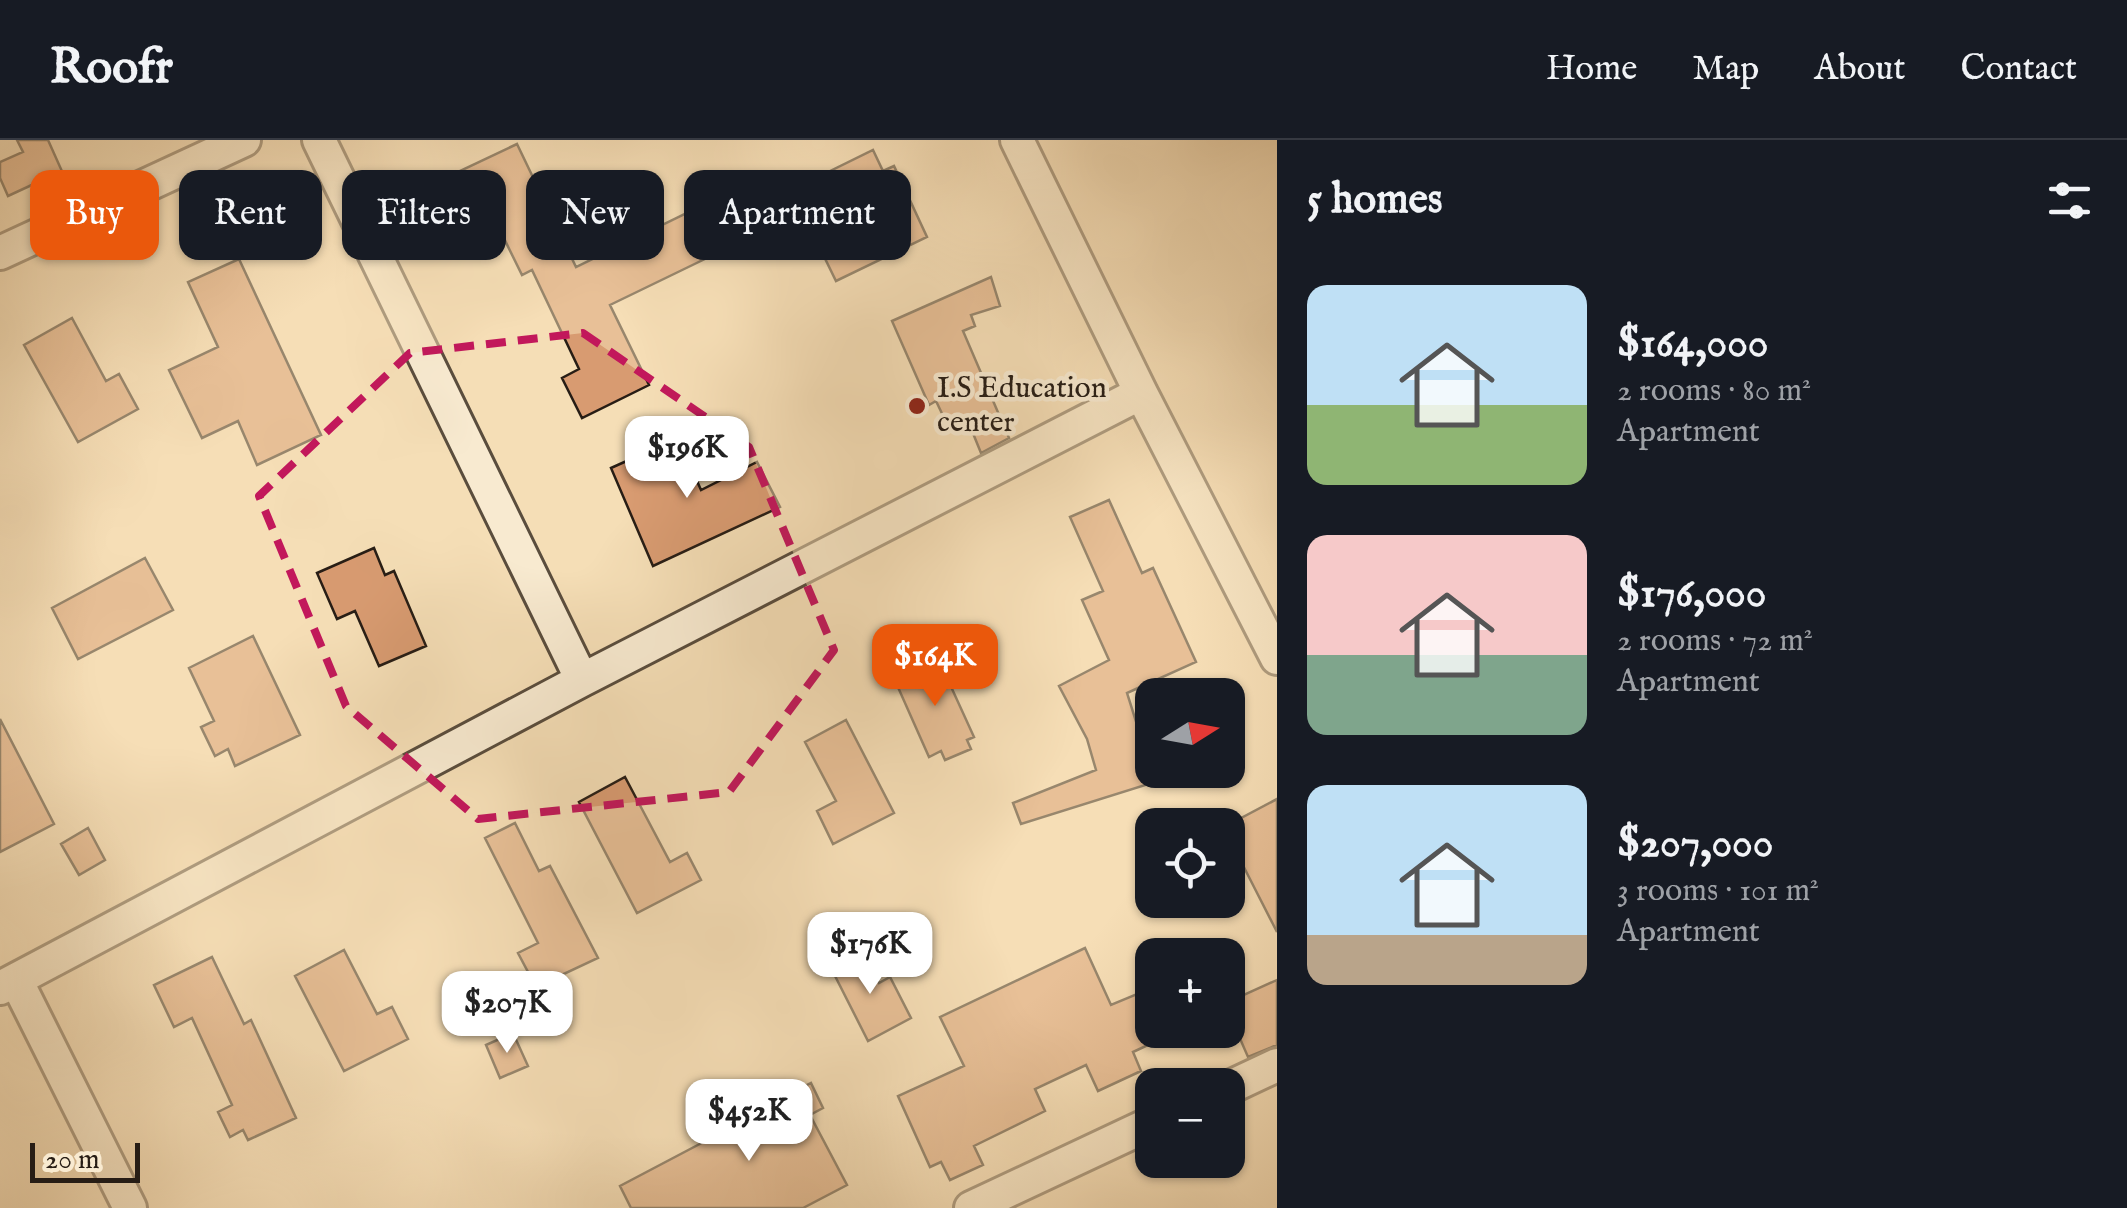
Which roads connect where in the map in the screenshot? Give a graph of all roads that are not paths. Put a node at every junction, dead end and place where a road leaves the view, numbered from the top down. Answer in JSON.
{"nodes":[{"id":1,"x":244,"y":140,"type":"edge"},
{"id":2,"x":319,"y":140,"type":"edge"},
{"id":3,"x":1017,"y":140,"type":"edge"},
{"id":4,"x":0,"y":253,"type":"edge"},
{"id":5,"x":1141,"y":393,"type":"junction"},
{"id":6,"x":1277,"y":658,"type":"edge"},
{"id":7,"x":582,"y":680,"type":"junction"},
{"id":8,"x":8,"y":984,"type":"edge"},
{"id":9,"x":1277,"y":1066,"type":"edge"},
{"id":10,"x":1245,"y":1080,"type":"edge"},
{"id":11,"x":1135,"y":1132,"type":"edge"},
{"id":12,"x":130,"y":1208,"type":"edge"},
{"id":13,"x":971,"y":1208,"type":"edge"}],
"edges":[{"from":1,"to":4,"type":"street"},
{"from":2,"to":7,"type":"street"},
{"from":3,"to":5,"type":"street"},
{"from":5,"to":6,"type":"street"},
{"from":5,"to":7,"type":"street"},
{"from":7,"to":8,"type":"street"},
{"from":8,"to":12,"type":"street"},
{"from":9,"to":10,"type":"street"},
{"from":11,"to":13,"type":"street"}]}
